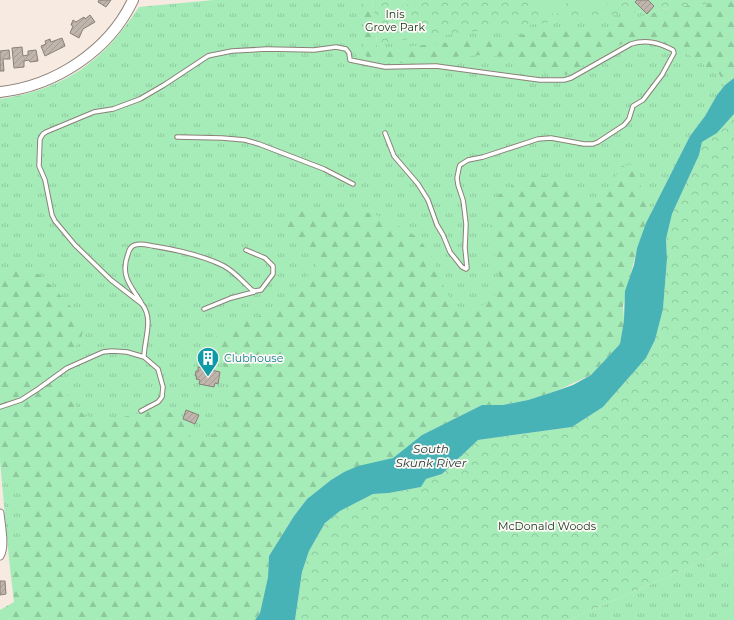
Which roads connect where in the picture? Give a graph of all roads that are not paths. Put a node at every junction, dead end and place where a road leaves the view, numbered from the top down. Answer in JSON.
{"nodes":[{"id":1,"x":133,"y":0,"type":"edge"},
{"id":2,"x":0,"y":92,"type":"edge"},
{"id":3,"x":384,"y":134,"type":"dead end"},
{"id":4,"x":177,"y":137,"type":"dead end"},
{"id":5,"x":353,"y":184,"type":"dead end"},
{"id":6,"x":246,"y":250,"type":"dead end"},
{"id":7,"x":255,"y":292,"type":"junction"},
{"id":8,"x":142,"y":304,"type":"junction"},
{"id":9,"x":204,"y":309,"type":"dead end"},
{"id":10,"x":144,"y":357,"type":"junction"},
{"id":11,"x":0,"y":407,"type":"edge"},
{"id":12,"x":141,"y":411,"type":"dead end"},
{"id":13,"x":0,"y":513,"type":"edge"},
{"id":14,"x":0,"y":556,"type":"edge"}],
"edges":[{"from":1,"to":2,"type":"main road"},
{"from":3,"to":8,"type":"lane"},
{"from":4,"to":5,"type":"lane"},
{"from":6,"to":7,"type":"lane"},
{"from":7,"to":8,"type":"lane"},
{"from":7,"to":9,"type":"lane"},
{"from":8,"to":10,"type":"lane"},
{"from":10,"to":11,"type":"lane"},
{"from":10,"to":12,"type":"lane"},
{"from":13,"to":14,"type":"street"}]}
